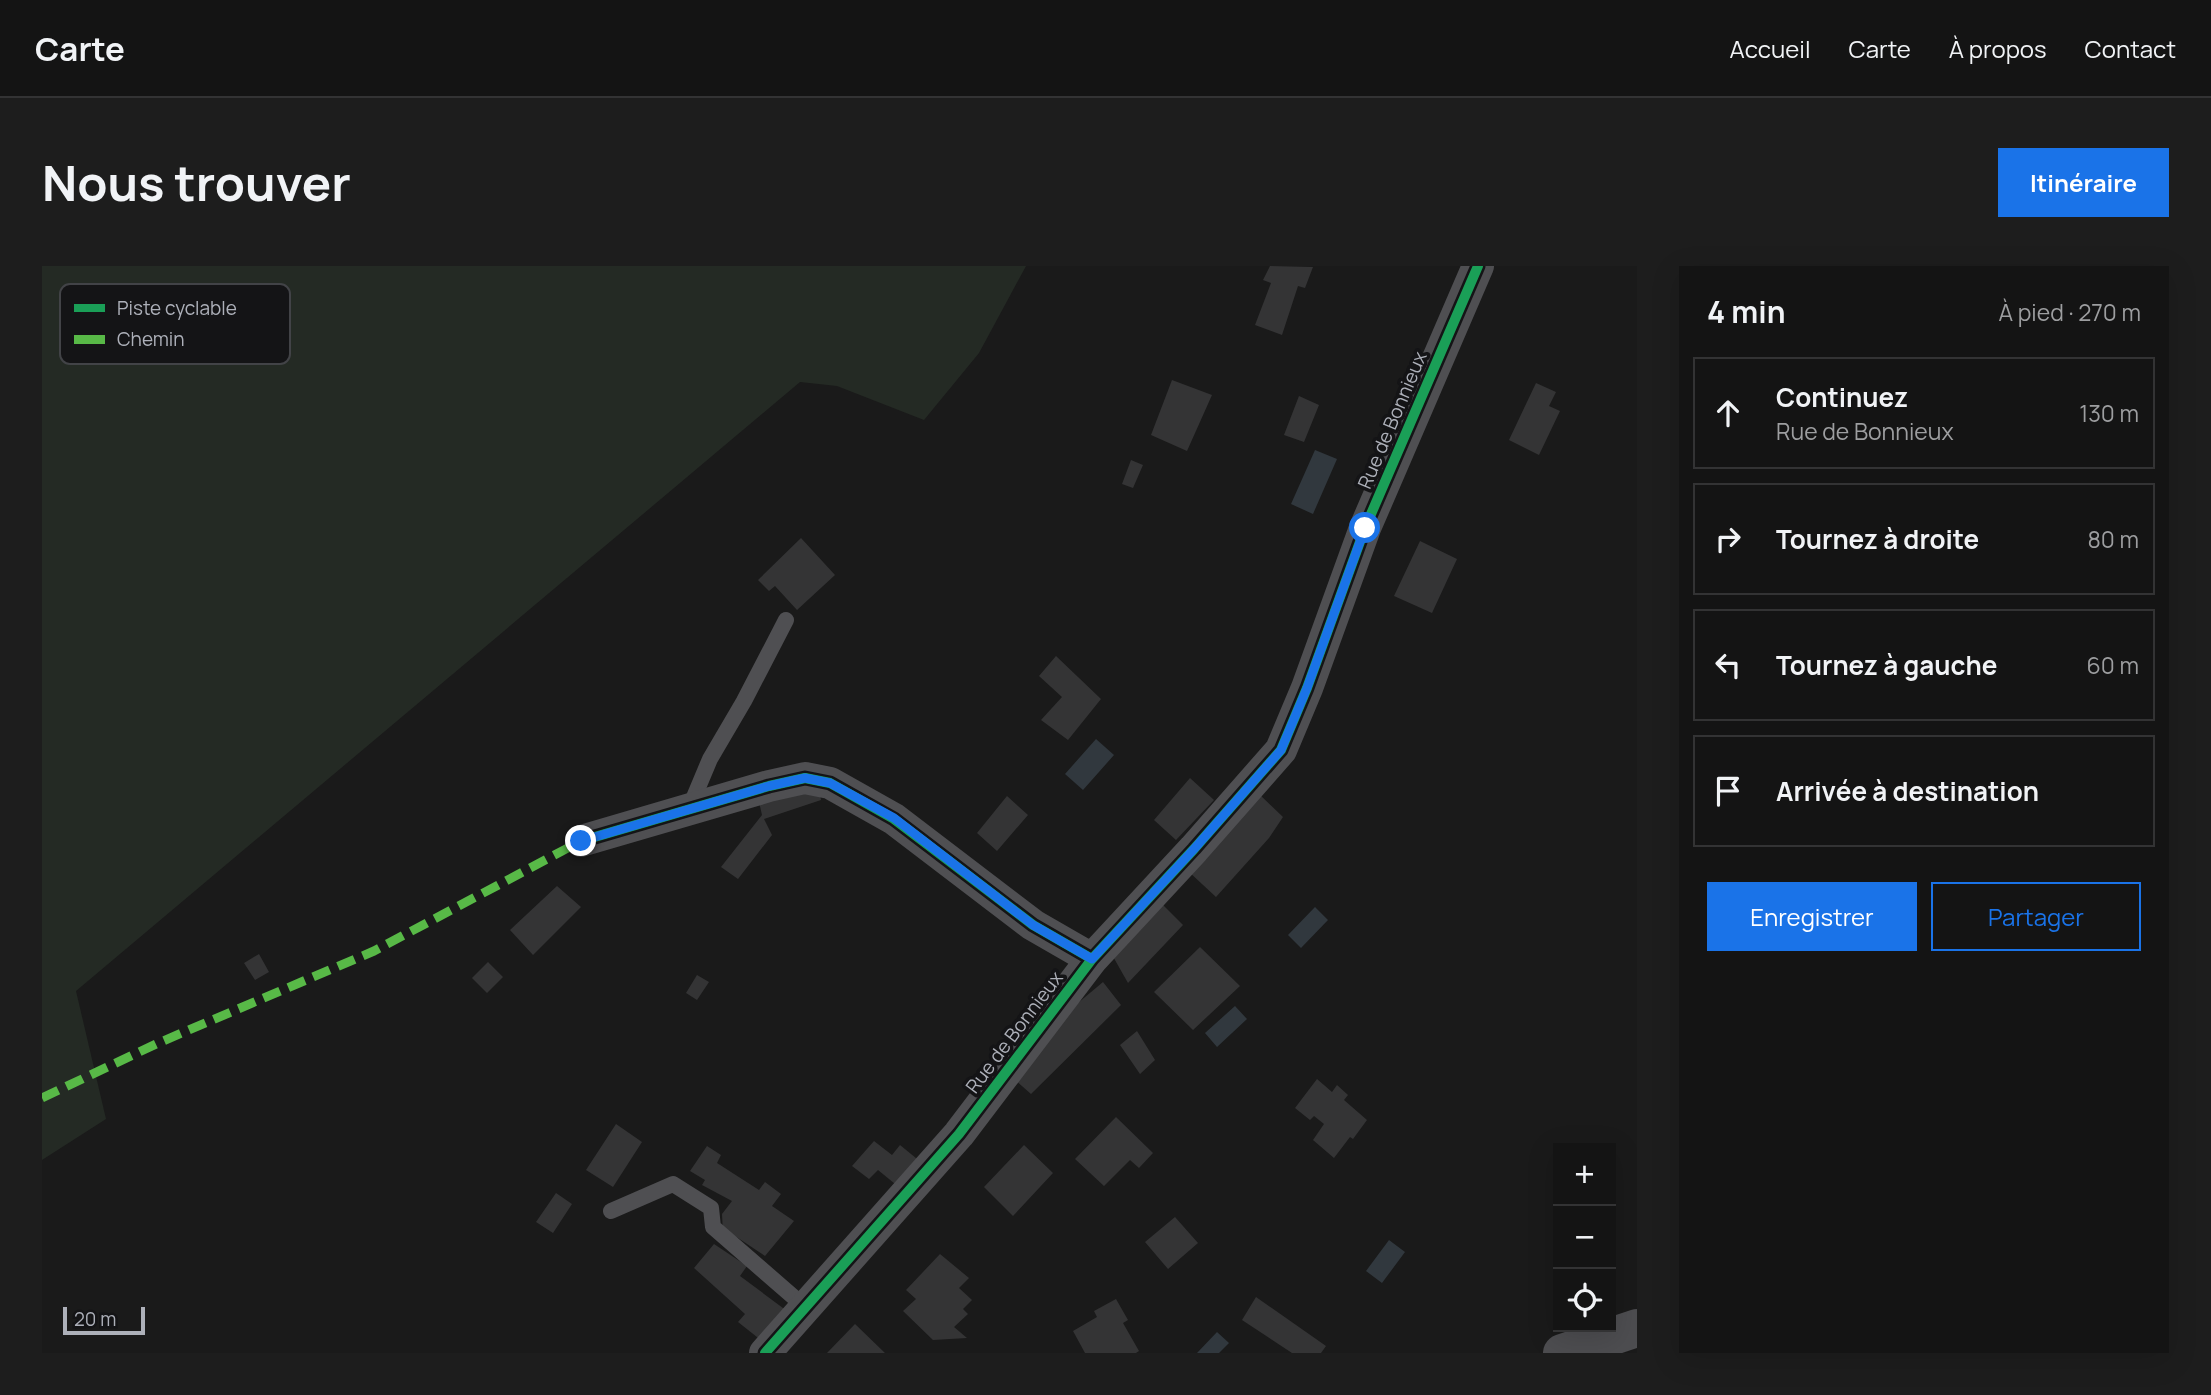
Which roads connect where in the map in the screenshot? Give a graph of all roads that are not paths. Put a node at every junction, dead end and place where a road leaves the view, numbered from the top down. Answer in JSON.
{"nodes":[{"id":1,"x":1478,"y":266,"type":"edge"},
{"id":2,"x":786,"y":620,"type":"dead end"},
{"id":3,"x":690,"y":809,"type":"junction"},
{"id":4,"x":581,"y":841,"type":"dead end"},
{"id":5,"x":1092,"y":959,"type":"junction"},
{"id":6,"x":611,"y":1211,"type":"dead end"},
{"id":7,"x":805,"y":1307,"type":"junction"},
{"id":8,"x":1637,"y":1328,"type":"edge"},
{"id":9,"x":765,"y":1353,"type":"edge"},
{"id":10,"x":1562,"y":1353,"type":"edge"}],
"edges":[{"from":1,"to":5,"type":"street","name":"Rue de Bonnieux"},
{"from":2,"to":3,"type":"lane"},
{"from":3,"to":4,"type":"street"},
{"from":3,"to":5,"type":"street"},
{"from":5,"to":7,"type":"street","name":"Rue de Bonnieux"},
{"from":6,"to":7,"type":"lane"},
{"from":7,"to":9,"type":"street","name":"Rue de Bonnieux"},
{"from":8,"to":10,"type":"main road"}]}
